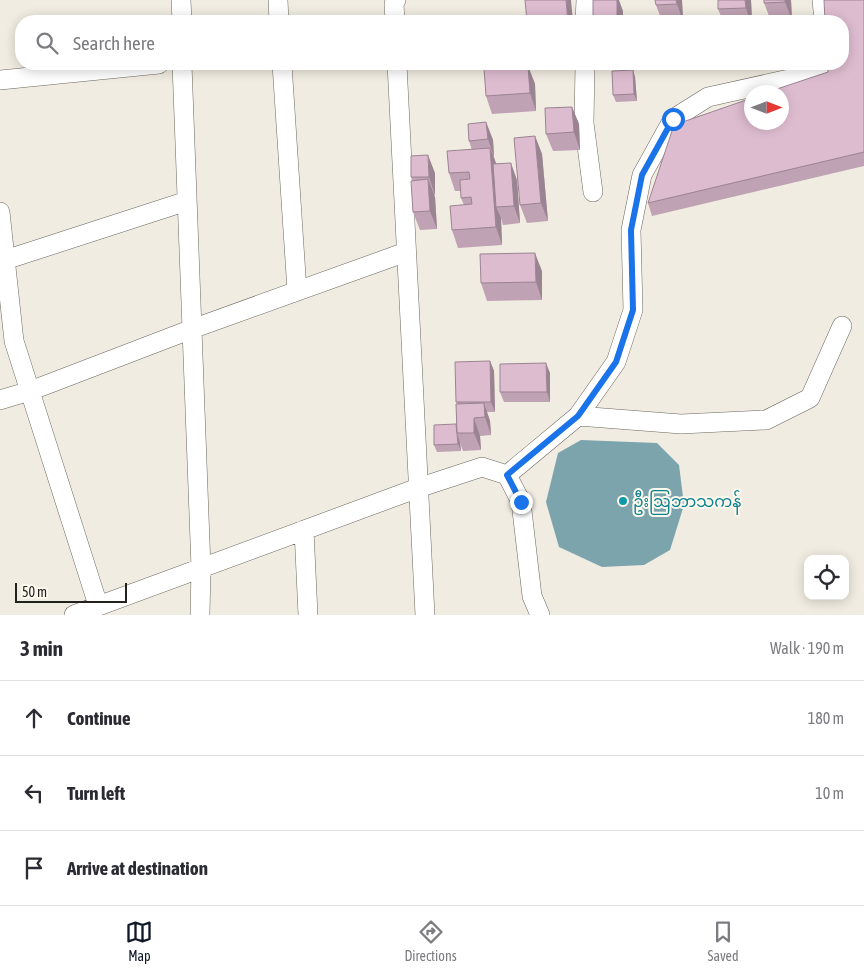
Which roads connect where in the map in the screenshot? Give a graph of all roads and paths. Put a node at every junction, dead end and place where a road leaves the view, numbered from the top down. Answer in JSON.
{"nodes":[{"id":1,"x":181,"y":0,"type":"edge"},
{"id":2,"x":278,"y":0,"type":"edge"},
{"id":3,"x":586,"y":0,"type":"edge"},
{"id":4,"x":822,"y":0,"type":"edge"},
{"id":5,"x":182,"y":15,"type":"edge"},
{"id":6,"x":279,"y":15,"type":"edge"},
{"id":7,"x":585,"y":15,"type":"edge"},
{"id":8,"x":823,"y":15,"type":"edge"},
{"id":9,"x":864,"y":65,"type":"edge"},
{"id":10,"x":849,"y":66,"type":"edge"},
{"id":11,"x":99,"y":70,"type":"edge"},
{"id":12,"x":182,"y":70,"type":"edge"},
{"id":13,"x":282,"y":70,"type":"edge"},
{"id":14,"x":397,"y":70,"type":"edge"},
{"id":15,"x":585,"y":70,"type":"edge"},
{"id":16,"x":817,"y":70,"type":"edge"},
{"id":17,"x":0,"y":80,"type":"edge"},
{"id":18,"x":593,"y":192,"type":"dead end"},
{"id":19,"x":187,"y":201,"type":"junction"},
{"id":20,"x":0,"y":212,"type":"edge"},
{"id":21,"x":406,"y":252,"type":"junction"},
{"id":22,"x":6,"y":260,"type":"junction"},
{"id":23,"x":297,"y":291,"type":"junction"},
{"id":24,"x":842,"y":326,"type":"dead end"},
{"id":25,"x":192,"y":329,"type":"junction"},
{"id":26,"x":30,"y":391,"type":"junction"},
{"id":27,"x":0,"y":400,"type":"edge"},
{"id":28,"x":578,"y":416,"type":"junction"},
{"id":29,"x":507,"y":475,"type":"junction"},
{"id":30,"x":418,"y":488,"type":"junction"},
{"id":31,"x":304,"y":530,"type":"junction"},
{"id":32,"x":200,"y":568,"type":"junction"},
{"id":33,"x":98,"y":605,"type":"junction"},
{"id":34,"x":74,"y":615,"type":"edge"},
{"id":35,"x":200,"y":615,"type":"edge"},
{"id":36,"x":308,"y":615,"type":"edge"},
{"id":37,"x":425,"y":615,"type":"edge"},
{"id":38,"x":540,"y":615,"type":"edge"}],
"edges":[{"from":1,"to":5,"type":"street"},
{"from":2,"to":6,"type":"street"},
{"from":3,"to":7,"type":"street"},
{"from":4,"to":8,"type":"street"},
{"from":9,"to":10,"type":"street"},
{"from":11,"to":17,"type":"street"},
{"from":12,"to":19,"type":"street"},
{"from":13,"to":23,"type":"street"},
{"from":14,"to":21,"type":"street"},
{"from":15,"to":18,"type":"street"},
{"from":16,"to":28,"type":"street"},
{"from":19,"to":22,"type":"street"},
{"from":19,"to":25,"type":"street"},
{"from":20,"to":22,"type":"street"},
{"from":21,"to":23,"type":"street"},
{"from":21,"to":30,"type":"street"},
{"from":22,"to":26,"type":"street"},
{"from":23,"to":25,"type":"street"},
{"from":24,"to":28,"type":"street"},
{"from":25,"to":26,"type":"street"},
{"from":25,"to":32,"type":"street"},
{"from":26,"to":27,"type":"street"},
{"from":26,"to":33,"type":"street"},
{"from":28,"to":29,"type":"street"},
{"from":29,"to":30,"type":"street"},
{"from":29,"to":38,"type":"street"},
{"from":30,"to":31,"type":"street"},
{"from":30,"to":37,"type":"street"},
{"from":31,"to":32,"type":"street"},
{"from":31,"to":36,"type":"street"},
{"from":32,"to":33,"type":"street"},
{"from":32,"to":35,"type":"street"},
{"from":33,"to":34,"type":"street"}]}
